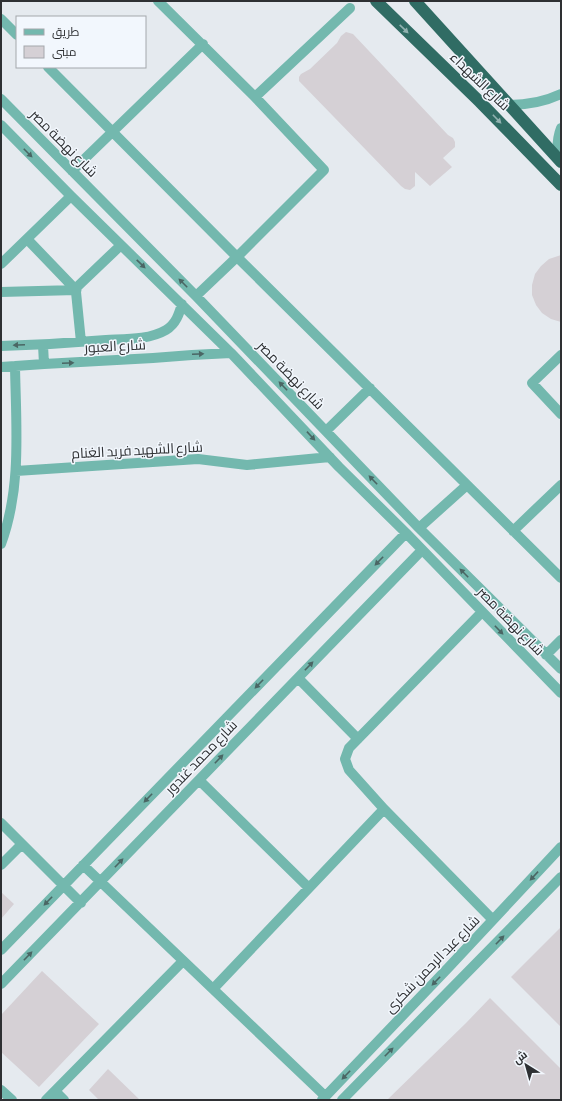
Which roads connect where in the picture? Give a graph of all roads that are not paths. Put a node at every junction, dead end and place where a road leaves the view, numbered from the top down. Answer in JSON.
{"nodes":[{"id":1,"x":158,"y":1,"type":"edge"},
{"id":2,"x":376,"y":1,"type":"edge"},
{"id":3,"x":415,"y":1,"type":"edge"},
{"id":4,"x":387,"y":7,"type":"edge"},
{"id":5,"x":350,"y":8,"type":"dead end"},
{"id":6,"x":1,"y":19,"type":"edge"},
{"id":7,"x":16,"y":34,"type":"edge"},
{"id":8,"x":203,"y":44,"type":"junction"},
{"id":9,"x":49,"y":68,"type":"edge"},
{"id":10,"x":561,"y":94,"type":"edge"},
{"id":11,"x":255,"y":97,"type":"junction"},
{"id":12,"x":1,"y":99,"type":"edge"},
{"id":13,"x":509,"y":105,"type":"junction"},
{"id":14,"x":1,"y":125,"type":"edge"},
{"id":15,"x":561,"y":128,"type":"edge"},
{"id":16,"x":113,"y":132,"type":"junction"},
{"id":17,"x":559,"y":160,"type":"edge"},
{"id":18,"x":72,"y":170,"type":"junction"},
{"id":19,"x":561,"y":185,"type":"edge"},
{"id":20,"x":71,"y":196,"type":"junction"},
{"id":21,"x":27,"y":239,"type":"junction"},
{"id":22,"x":121,"y":245,"type":"junction"},
{"id":23,"x":237,"y":257,"type":"junction"},
{"id":24,"x":1,"y":264,"type":"edge"},
{"id":25,"x":76,"y":290,"type":"junction"},
{"id":26,"x":1,"y":292,"type":"edge"},
{"id":27,"x":196,"y":296,"type":"junction"},
{"id":28,"x":182,"y":304,"type":"junction"},
{"id":29,"x":81,"y":342,"type":"junction"},
{"id":30,"x":43,"y":344,"type":"junction"},
{"id":31,"x":1,"y":346,"type":"edge"},
{"id":32,"x":231,"y":353,"type":"junction"},
{"id":33,"x":561,"y":355,"type":"edge"},
{"id":34,"x":44,"y":364,"type":"junction"},
{"id":35,"x":15,"y":366,"type":"junction"},
{"id":36,"x":1,"y":367,"type":"edge"},
{"id":37,"x":370,"y":388,"type":"junction"},
{"id":38,"x":561,"y":414,"type":"edge"},
{"id":39,"x":326,"y":431,"type":"junction"},
{"id":40,"x":330,"y":457,"type":"junction"},
{"id":41,"x":16,"y":471,"type":"junction"},
{"id":42,"x":468,"y":485,"type":"junction"},
{"id":43,"x":561,"y":485,"type":"edge"},
{"id":44,"x":419,"y":528,"type":"junction"},
{"id":45,"x":513,"y":530,"type":"junction"},
{"id":46,"x":406,"y":533,"type":"junction"},
{"id":47,"x":1,"y":544,"type":"edge"},
{"id":48,"x":422,"y":550,"type":"junction"},
{"id":49,"x":561,"y":578,"type":"edge"},
{"id":50,"x":482,"y":612,"type":"junction"},
{"id":51,"x":561,"y":640,"type":"edge"},
{"id":52,"x":546,"y":655,"type":"junction"},
{"id":53,"x":561,"y":669,"type":"edge"},
{"id":54,"x":298,"y":678,"type":"junction"},
{"id":55,"x":561,"y":693,"type":"edge"},
{"id":56,"x":358,"y":739,"type":"junction"},
{"id":57,"x":199,"y":780,"type":"junction"},
{"id":58,"x":384,"y":809,"type":"junction"},
{"id":59,"x":1,"y":823,"type":"edge"},
{"id":60,"x":22,"y":844,"type":"junction"},
{"id":61,"x":561,"y":847,"type":"edge"},
{"id":62,"x":1,"y":865,"type":"edge"},
{"id":63,"x":83,"y":865,"type":"junction"},
{"id":64,"x":561,"y":877,"type":"edge"},
{"id":65,"x":101,"y":882,"type":"junction"},
{"id":66,"x":63,"y":886,"type":"junction"},
{"id":67,"x":309,"y":888,"type":"junction"},
{"id":68,"x":81,"y":903,"type":"junction"},
{"id":69,"x":494,"y":920,"type":"junction"},
{"id":70,"x":470,"y":945,"type":"junction"},
{"id":71,"x":1,"y":950,"type":"edge"},
{"id":72,"x":482,"y":958,"type":"junction"},
{"id":73,"x":183,"y":961,"type":"junction"},
{"id":74,"x":448,"y":968,"type":"junction"},
{"id":75,"x":462,"y":978,"type":"junction"},
{"id":76,"x":1,"y":984,"type":"edge"},
{"id":77,"x":213,"y":989,"type":"junction"},
{"id":78,"x":1,"y":1090,"type":"edge"},
{"id":79,"x":55,"y":1091,"type":"junction"},
{"id":80,"x":323,"y":1098,"type":"edge"},
{"id":81,"x":12,"y":1100,"type":"edge"},
{"id":82,"x":46,"y":1100,"type":"edge"},
{"id":83,"x":64,"y":1100,"type":"edge"},
{"id":84,"x":342,"y":1100,"type":"edge"}],
"edges":[{"from":1,"to":8,"type":"street"},
{"from":2,"to":4,"type":"highway","name":"شارع الشهداء"},
{"from":3,"to":13,"type":"highway","name":"شارع الشهداء"},
{"from":4,"to":19,"type":"highway","name":"شارع الشهداء","one_way":true},
{"from":5,"to":11,"type":"street"},
{"from":6,"to":7,"type":"street"},
{"from":8,"to":11,"type":"street"},
{"from":8,"to":16,"type":"street"},
{"from":9,"to":16,"type":"street"},
{"from":10,"to":13,"type":"street"},
{"from":11,"to":23,"type":"street"},
{"from":12,"to":18,"type":"street","name":"شارع نهضة مصر"},
{"from":13,"to":17,"type":"highway","name":"شارع الشهداء"},
{"from":14,"to":20,"type":"street","name":"شارع نهضة مصر","one_way":true},
{"from":15,"to":17,"type":"street"},
{"from":16,"to":18,"type":"street"},
{"from":16,"to":23,"type":"street"},
{"from":27,"to":18,"type":"street","name":"شارع نهضة مصر","one_way":true},
{"from":20,"to":21,"type":"street"},
{"from":20,"to":22,"type":"street","name":"شارع نهضة مصر"},
{"from":21,"to":24,"type":"street"},
{"from":21,"to":25,"type":"street"},
{"from":22,"to":25,"type":"street"},
{"from":22,"to":28,"type":"street","name":"شارع نهضة مصر","one_way":true},
{"from":23,"to":27,"type":"street"},
{"from":23,"to":37,"type":"street"},
{"from":25,"to":26,"type":"street"},
{"from":25,"to":29,"type":"street"},
{"from":39,"to":27,"type":"street","name":"شارع نهضة مصر","one_way":true},
{"from":28,"to":29,"type":"street","name":"شارع العبور"},
{"from":28,"to":32,"type":"street","name":"شارع نهضة مصر"},
{"from":29,"to":30,"type":"street","name":"شارع العبور"},
{"from":30,"to":31,"type":"street","name":"شارع العبور","one_way":true},
{"from":30,"to":34,"type":"street"},
{"from":34,"to":32,"type":"street","name":"شارع العبور","one_way":true},
{"from":32,"to":40,"type":"street","name":"شارع نهضة مصر","one_way":true},
{"from":33,"to":38,"type":"street"},
{"from":34,"to":35,"type":"street","name":"شارع العبور"},
{"from":35,"to":36,"type":"street","name":"شارع العبور"},
{"from":35,"to":41,"type":"street"},
{"from":37,"to":39,"type":"street"},
{"from":37,"to":42,"type":"street"},
{"from":44,"to":39,"type":"street","name":"شارع نهضة مصر","one_way":true},
{"from":40,"to":41,"type":"street","name":"شارع الشهيد فريد الغنام"},
{"from":40,"to":46,"type":"street","name":"شارع نهضة مصر"},
{"from":41,"to":47,"type":"street"},
{"from":42,"to":44,"type":"street"},
{"from":42,"to":45,"type":"street"},
{"from":43,"to":45,"type":"street"},
{"from":52,"to":44,"type":"street","name":"شارع نهضة مصر","one_way":true},
{"from":45,"to":49,"type":"street"},
{"from":46,"to":48,"type":"street","name":"شارع نهضة مصر"},
{"from":46,"to":63,"type":"street","name":"شارع محمد غندور","one_way":true},
{"from":48,"to":50,"type":"street","name":"شارع نهضة مصر"},
{"from":54,"to":48,"type":"street","name":"شارع محمد غندور","one_way":true},
{"from":50,"to":55,"type":"street","name":"شارع نهضة مصر","one_way":true},
{"from":50,"to":56,"type":"street"},
{"from":51,"to":52,"type":"street"},
{"from":52,"to":53,"type":"street","name":"شارع نهضة مصر"},
{"from":54,"to":56,"type":"street"},
{"from":57,"to":54,"type":"street","name":"شارع محمد غندور","one_way":true},
{"from":56,"to":58,"type":"street"},
{"from":65,"to":57,"type":"street","name":"شارع محمد غندور","one_way":true},
{"from":57,"to":67,"type":"street"},
{"from":58,"to":67,"type":"street"},
{"from":58,"to":69,"type":"street"},
{"from":59,"to":60,"type":"street"},
{"from":60,"to":62,"type":"street"},
{"from":60,"to":66,"type":"street"},
{"from":61,"to":69,"type":"street","name":"شارع عبد الرحمن شكرى","one_way":true},
{"from":63,"to":65,"type":"street"},
{"from":63,"to":66,"type":"street","name":"شارع محمد غندور"},
{"from":72,"to":64,"type":"street","one_way":true},
{"from":65,"to":68,"type":"street","name":"شارع محمد غندور"},
{"from":65,"to":73,"type":"street"},
{"from":66,"to":68,"type":"street"},
{"from":66,"to":71,"type":"street","name":"شارع محمد غندور","one_way":true},
{"from":67,"to":77,"type":"street"},
{"from":76,"to":68,"type":"street","name":"شارع محمد غندور","one_way":true},
{"from":69,"to":70,"type":"street","name":"شارع عبد الرحمن شكرى"},
{"from":70,"to":72,"type":"street"},
{"from":70,"to":74,"type":"street","name":"شارع عبد الرحمن شكرى"},
{"from":72,"to":75,"type":"street"},
{"from":73,"to":77,"type":"street"},
{"from":73,"to":79,"type":"street"},
{"from":74,"to":75,"type":"street"},
{"from":74,"to":80,"type":"street","name":"شارع عبد الرحمن شكرى","one_way":true},
{"from":84,"to":75,"type":"street","one_way":true},
{"from":77,"to":80,"type":"street"},
{"from":78,"to":81,"type":"street"},
{"from":79,"to":82,"type":"street"},
{"from":79,"to":83,"type":"street"}]}
